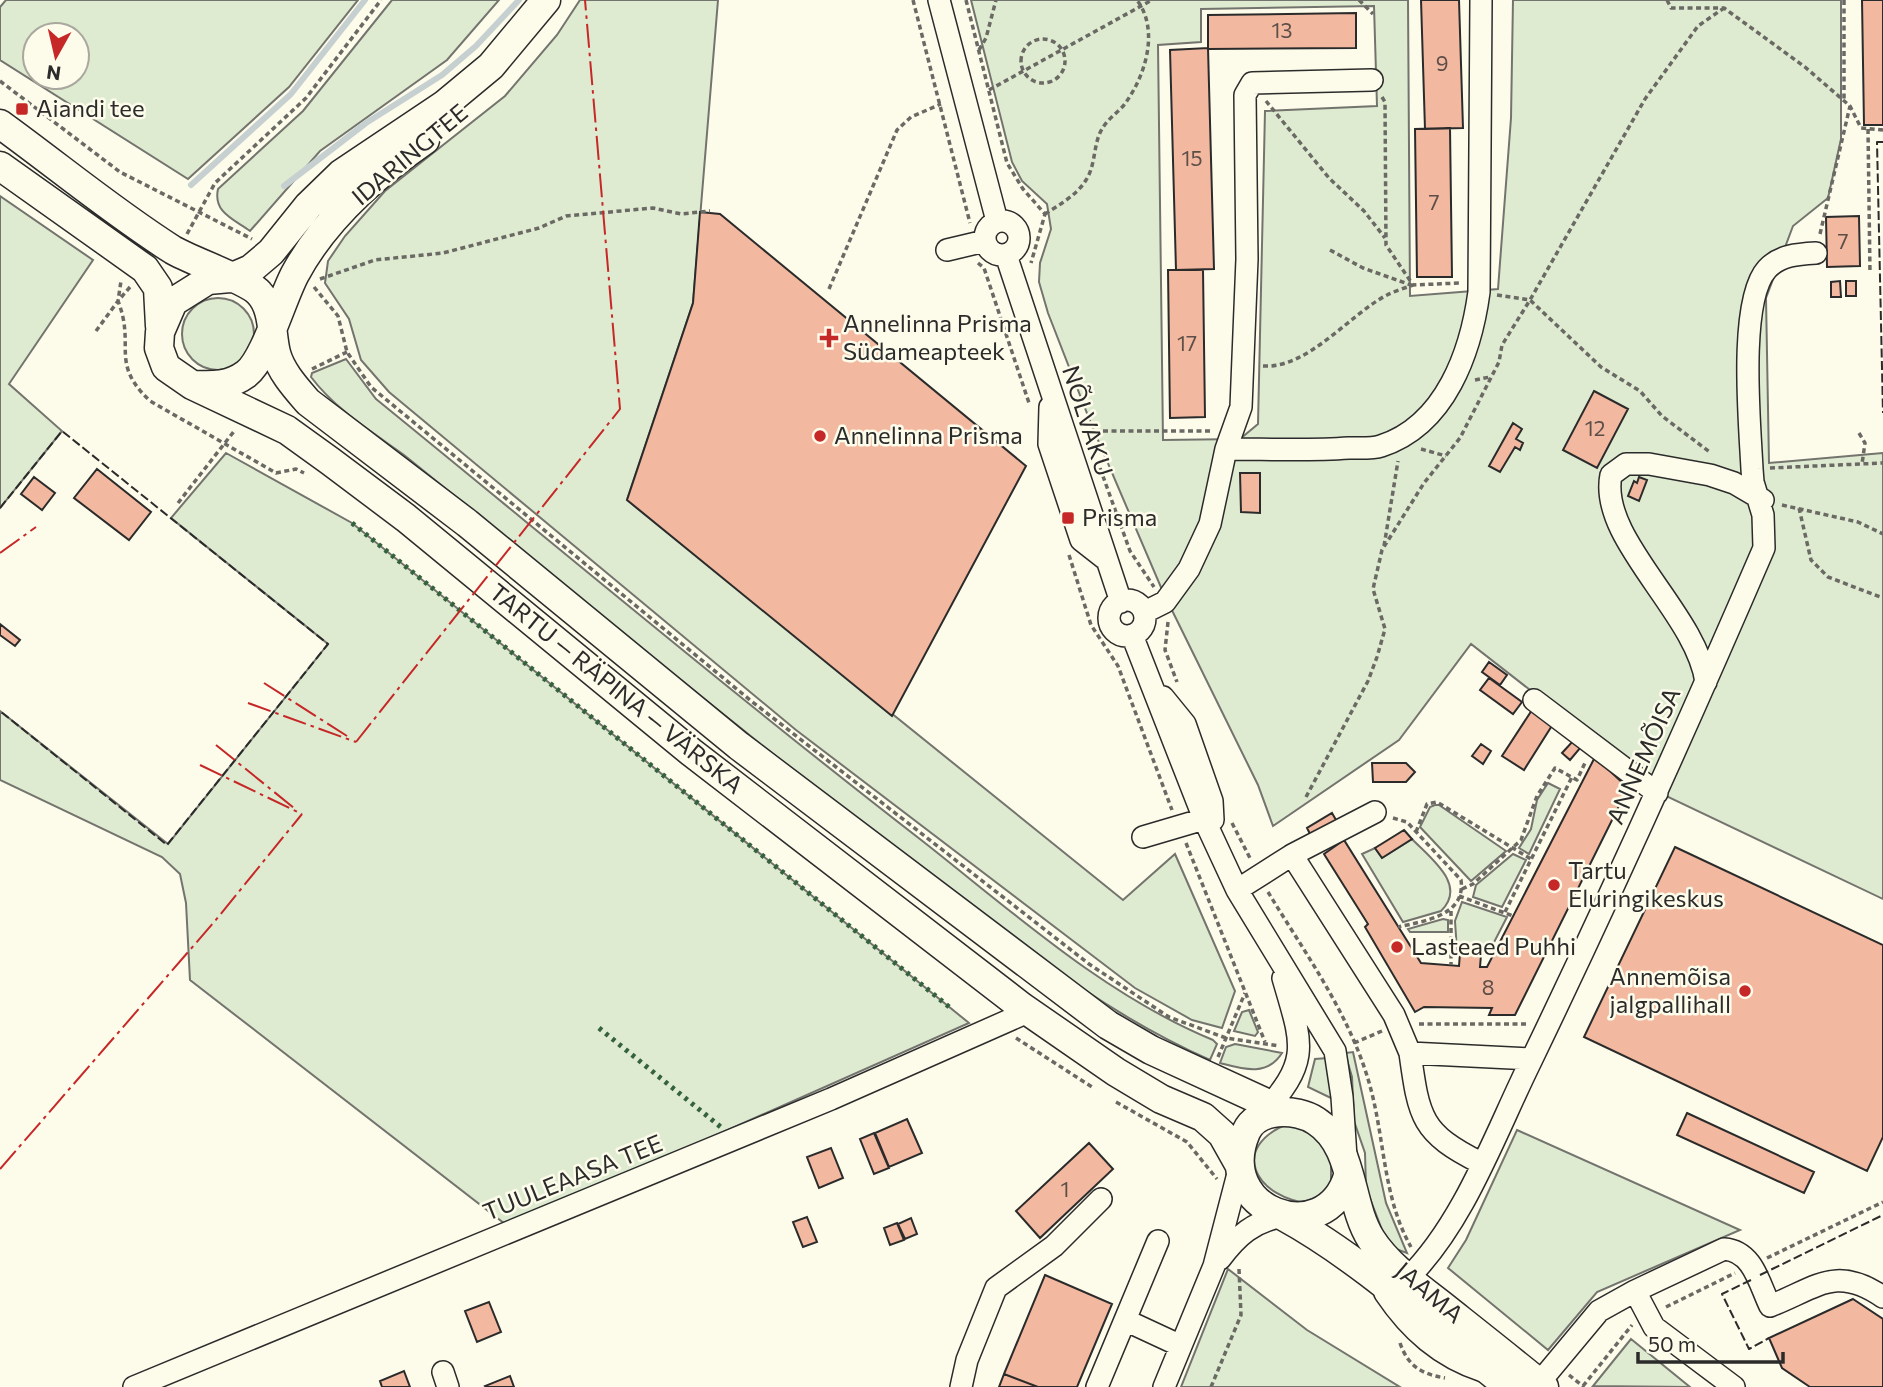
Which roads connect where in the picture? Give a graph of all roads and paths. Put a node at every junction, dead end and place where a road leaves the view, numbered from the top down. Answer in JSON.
{"nodes":[{"id":1,"x":381,"y":0,"type":"edge"},
{"id":2,"x":547,"y":0,"type":"edge"},
{"id":3,"x":567,"y":0,"type":"edge"},
{"id":4,"x":939,"y":0,"type":"edge"},
{"id":5,"x":966,"y":0,"type":"edge"},
{"id":6,"x":996,"y":0,"type":"edge"},
{"id":7,"x":1137,"y":0,"type":"edge"},
{"id":8,"x":1152,"y":0,"type":"edge"},
{"id":9,"x":1360,"y":0,"type":"edge"},
{"id":10,"x":1481,"y":0,"type":"edge"},
{"id":11,"x":1667,"y":0,"type":"edge"},
{"id":12,"x":1844,"y":0,"type":"edge"},
{"id":13,"x":1141,"y":6,"type":"junction"},
{"id":14,"x":1724,"y":8,"type":"junction"},
{"id":15,"x":1373,"y":14,"type":"dead end"},
{"id":16,"x":979,"y":50,"type":"junction"},
{"id":17,"x":1063,"y":51,"type":"junction"},
{"id":18,"x":1024,"y":72,"type":"junction"},
{"id":19,"x":1372,"y":80,"type":"joint"},
{"id":20,"x":0,"y":81,"type":"edge"},
{"id":21,"x":1252,"y":83,"type":"junction"},
{"id":22,"x":988,"y":91,"type":"junction"},
{"id":23,"x":1844,"y":101,"type":"junction"},
{"id":24,"x":941,"y":104,"type":"dead end"},
{"id":25,"x":1850,"y":106,"type":"junction"},
{"id":26,"x":0,"y":124,"type":"edge"},
{"id":27,"x":1868,"y":129,"type":"junction"},
{"id":28,"x":1883,"y":130,"type":"edge"},
{"id":29,"x":0,"y":166,"type":"edge"},
{"id":30,"x":201,"y":210,"type":"junction"},
{"id":31,"x":710,"y":211,"type":"dead end"},
{"id":32,"x":1045,"y":214,"type":"junction"},
{"id":33,"x":997,"y":221,"type":"junction"},
{"id":34,"x":247,"y":235,"type":"dead end"},
{"id":35,"x":185,"y":236,"type":"dead end"},
{"id":36,"x":1386,"y":239,"type":"junction"},
{"id":37,"x":985,"y":241,"type":"junction"},
{"id":38,"x":947,"y":250,"type":"dead end"},
{"id":39,"x":1330,"y":250,"type":"dead end"},
{"id":40,"x":1816,"y":253,"type":"joint"},
{"id":41,"x":1006,"y":255,"type":"junction"},
{"id":42,"x":1870,"y":273,"type":"dead end"},
{"id":43,"x":1030,"y":275,"type":"dead end"},
{"id":44,"x":230,"y":278,"type":"junction"},
{"id":45,"x":1413,"y":285,"type":"junction"},
{"id":46,"x":1480,"y":287,"type":"junction"},
{"id":47,"x":829,"y":289,"type":"dead end"},
{"id":48,"x":1530,"y":300,"type":"junction"},
{"id":49,"x":118,"y":301,"type":"dead end"},
{"id":50,"x":271,"y":325,"type":"junction"},
{"id":51,"x":96,"y":331,"type":"dead end"},
{"id":52,"x":160,"y":332,"type":"junction"},
{"id":53,"x":348,"y":352,"type":"junction"},
{"id":54,"x":1243,"y":365,"type":"junction"},
{"id":55,"x":307,"y":372,"type":"dead end"},
{"id":56,"x":192,"y":385,"type":"junction"},
{"id":57,"x":1081,"y":420,"type":"dead end"},
{"id":58,"x":239,"y":424,"type":"dead end"},
{"id":59,"x":1086,"y":431,"type":"junction"},
{"id":60,"x":1859,"y":433,"type":"dead end"},
{"id":61,"x":1229,"y":440,"type":"junction"},
{"id":62,"x":1091,"y":443,"type":"dead end"},
{"id":63,"x":1399,"y":453,"type":"dead end"},
{"id":64,"x":1719,"y":459,"type":"dead end"},
{"id":65,"x":1883,"y":463,"type":"edge"},
{"id":66,"x":1862,"y":464,"type":"junction"},
{"id":67,"x":1099,"y":467,"type":"dead end"},
{"id":68,"x":1752,"y":469,"type":"junction"},
{"id":69,"x":1764,"y":500,"type":"junction"},
{"id":70,"x":178,"y":503,"type":"dead end"},
{"id":71,"x":1799,"y":508,"type":"junction"},
{"id":72,"x":1883,"y":534,"type":"edge"},
{"id":73,"x":1383,"y":548,"type":"junction"},
{"id":74,"x":1883,"y":598,"type":"edge"},
{"id":75,"x":1165,"y":602,"type":"junction"},
{"id":76,"x":1121,"y":603,"type":"junction"},
{"id":77,"x":1145,"y":612,"type":"junction"},
{"id":78,"x":1132,"y":635,"type":"junction"},
{"id":79,"x":1165,"y":650,"type":"dead end"},
{"id":80,"x":1706,"y":682,"type":"junction"},
{"id":81,"x":1151,"y":683,"type":"junction"},
{"id":82,"x":1534,"y":701,"type":"dead end"},
{"id":83,"x":1594,"y":744,"type":"junction"},
{"id":84,"x":1572,"y":777,"type":"junction"},
{"id":85,"x":1657,"y":793,"type":"junction"},
{"id":86,"x":1306,"y":797,"type":"dead end"},
{"id":87,"x":1375,"y":812,"type":"joint"},
{"id":88,"x":1204,"y":820,"type":"junction"},
{"id":89,"x":1416,"y":832,"type":"junction"},
{"id":90,"x":1143,"y":837,"type":"dead end"},
{"id":91,"x":1215,"y":843,"type":"junction"},
{"id":92,"x":1513,"y":850,"type":"junction"},
{"id":93,"x":1292,"y":855,"type":"junction"},
{"id":94,"x":1531,"y":859,"type":"junction"},
{"id":95,"x":1462,"y":889,"type":"junction"},
{"id":96,"x":1237,"y":890,"type":"junction"},
{"id":97,"x":1459,"y":896,"type":"junction"},
{"id":98,"x":1451,"y":910,"type":"junction"},
{"id":99,"x":1505,"y":912,"type":"junction"},
{"id":100,"x":1513,"y":916,"type":"dead end"},
{"id":101,"x":1398,"y":927,"type":"dead end"},
{"id":102,"x":1278,"y":963,"type":"junction"},
{"id":103,"x":1451,"y":965,"type":"dead end"},
{"id":104,"x":1246,"y":992,"type":"dead end"},
{"id":105,"x":1030,"y":1012,"type":"junction"},
{"id":106,"x":1397,"y":1024,"type":"junction"},
{"id":107,"x":1537,"y":1024,"type":"dead end"},
{"id":108,"x":997,"y":1026,"type":"junction"},
{"id":109,"x":1226,"y":1038,"type":"junction"},
{"id":110,"x":1300,"y":1051,"type":"junction"},
{"id":111,"x":1335,"y":1051,"type":"junction"},
{"id":112,"x":1410,"y":1053,"type":"junction"},
{"id":113,"x":1532,"y":1059,"type":"junction"},
{"id":114,"x":1216,"y":1062,"type":"dead end"},
{"id":115,"x":1100,"y":1092,"type":"dead end"},
{"id":116,"x":1112,"y":1099,"type":"dead end"},
{"id":117,"x":1271,"y":1112,"type":"junction"},
{"id":118,"x":1481,"y":1163,"type":"junction"},
{"id":119,"x":1347,"y":1169,"type":"junction"},
{"id":120,"x":1231,"y":1176,"type":"junction"},
{"id":121,"x":1101,"y":1199,"type":"dead end"},
{"id":122,"x":1883,"y":1202,"type":"edge"},
{"id":123,"x":1283,"y":1216,"type":"junction"},
{"id":124,"x":1158,"y":1241,"type":"dead end"},
{"id":125,"x":1214,"y":1266,"type":"junction"},
{"id":126,"x":1238,"y":1266,"type":"dead end"},
{"id":127,"x":1751,"y":1266,"type":"junction"},
{"id":128,"x":1408,"y":1279,"type":"junction"},
{"id":129,"x":1635,"y":1291,"type":"junction"},
{"id":130,"x":1883,"y":1297,"type":"edge"},
{"id":131,"x":1125,"y":1320,"type":"junction"},
{"id":132,"x":1397,"y":1334,"type":"dead end"},
{"id":133,"x":1181,"y":1346,"type":"junction"},
{"id":134,"x":1447,"y":1378,"type":"dead end"},
{"id":135,"x":1501,"y":1381,"type":"edge"},
{"id":136,"x":1542,"y":1385,"type":"edge"},
{"id":137,"x":134,"y":1387,"type":"edge"},
{"id":138,"x":961,"y":1387,"type":"edge"},
{"id":139,"x":1097,"y":1387,"type":"edge"},
{"id":140,"x":1164,"y":1387,"type":"edge"},
{"id":141,"x":1211,"y":1387,"type":"edge"},
{"id":142,"x":1734,"y":1387,"type":"edge"}],
"edges":[{"from":1,"to":30,"type":"path"},
{"from":2,"to":44,"type":"main road","name":"IDARINGTEE"},
{"from":3,"to":50,"type":"main road","name":"IDARINGTEE"},
{"from":4,"to":33,"type":"street"},
{"from":5,"to":16,"type":"path"},
{"from":6,"to":16,"type":"path"},
{"from":7,"to":13,"type":"path"},
{"from":8,"to":13,"type":"path"},
{"from":9,"to":15,"type":"path"},
{"from":10,"to":46,"type":"street"},
{"from":11,"to":14,"type":"path"},
{"from":12,"to":23,"type":"path"},
{"from":13,"to":17,"type":"path"},
{"from":13,"to":32,"type":"path"},
{"from":14,"to":23,"type":"path"},
{"from":14,"to":48,"type":"path"},
{"from":16,"to":22,"type":"path"},
{"from":17,"to":18,"type":"path"},
{"from":17,"to":18,"type":"path"},
{"from":17,"to":18,"type":"path"},
{"from":18,"to":22,"type":"path"},
{"from":19,"to":21,"type":"street"},
{"from":19,"to":36,"type":"path"},
{"from":20,"to":30,"type":"path"},
{"from":21,"to":36,"type":"path"},
{"from":21,"to":54,"type":"street"},
{"from":22,"to":32,"type":"path"},
{"from":23,"to":25,"type":"path"},
{"from":24,"to":47,"type":"path"},
{"from":25,"to":27,"type":"path"},
{"from":25,"to":40,"type":"path"},
{"from":26,"to":44,"type":"main road"},
{"from":27,"to":28,"type":"path"},
{"from":27,"to":42,"type":"path"},
{"from":29,"to":52,"type":"main road"},
{"from":30,"to":34,"type":"path"},
{"from":30,"to":35,"type":"path"},
{"from":31,"to":53,"type":"path"},
{"from":32,"to":43,"type":"path"},
{"from":33,"to":37,"type":"street"},
{"from":33,"to":41,"type":"street"},
{"from":36,"to":45,"type":"path"},
{"from":37,"to":38,"type":"street"},
{"from":37,"to":41,"type":"street"},
{"from":39,"to":45,"type":"path"},
{"from":40,"to":68,"type":"street","name":"ANNEMÕISA"},
{"from":41,"to":76,"type":"street","name":"NÕLVAKU"},
{"from":44,"to":50,"type":"main road"},
{"from":44,"to":52,"type":"main road"},
{"from":45,"to":46,"type":"path"},
{"from":45,"to":54,"type":"path"},
{"from":46,"to":48,"type":"path"},
{"from":46,"to":61,"type":"street"},
{"from":48,"to":64,"type":"path"},
{"from":48,"to":73,"type":"path"},
{"from":49,"to":51,"type":"path"},
{"from":50,"to":56,"type":"main road"},
{"from":50,"to":117,"type":"main road","name":"TARTU — RÄPINA — VÄRSKA"},
{"from":52,"to":56,"type":"main road"},
{"from":53,"to":55,"type":"path"},
{"from":53,"to":109,"type":"path"},
{"from":54,"to":61,"type":"street"},
{"from":56,"to":105,"type":"main road","name":"TARTU — RÄPINA — VÄRSKA"},
{"from":57,"to":59,"type":"path"},
{"from":58,"to":70,"type":"path"},
{"from":59,"to":61,"type":"path"},
{"from":59,"to":62,"type":"path"},
{"from":60,"to":66,"type":"path"},
{"from":61,"to":75,"type":"street"},
{"from":63,"to":73,"type":"path"},
{"from":65,"to":66,"type":"path"},
{"from":66,"to":68,"type":"path"},
{"from":67,"to":75,"type":"path"},
{"from":68,"to":69,"type":"street","name":"ANNEMÕISA"},
{"from":69,"to":71,"type":"path"},
{"from":69,"to":80,"type":"street","name":"ANNEMÕISA"},
{"from":69,"to":80,"type":"street"},
{"from":71,"to":72,"type":"path"},
{"from":71,"to":74,"type":"path"},
{"from":73,"to":86,"type":"path"},
{"from":75,"to":77,"type":"street"},
{"from":75,"to":79,"type":"path"},
{"from":76,"to":77,"type":"street"},
{"from":76,"to":78,"type":"street"},
{"from":77,"to":78,"type":"street"},
{"from":78,"to":81,"type":"street"},
{"from":80,"to":85,"type":"street","name":"ANNEMÕISA"},
{"from":81,"to":88,"type":"street"},
{"from":81,"to":91,"type":"street"},
{"from":82,"to":83,"type":"street"},
{"from":83,"to":84,"type":"path"},
{"from":83,"to":85,"type":"street"},
{"from":84,"to":92,"type":"path"},
{"from":84,"to":94,"type":"path"},
{"from":85,"to":113,"type":"street","name":"ANNEMÕISA"},
{"from":87,"to":89,"type":"path"},
{"from":87,"to":93,"type":"street"},
{"from":88,"to":90,"type":"street"},
{"from":88,"to":91,"type":"street"},
{"from":89,"to":92,"type":"path"},
{"from":89,"to":95,"type":"path"},
{"from":91,"to":96,"type":"street"},
{"from":92,"to":94,"type":"path"},
{"from":92,"to":95,"type":"path"},
{"from":93,"to":96,"type":"street"},
{"from":93,"to":106,"type":"street"},
{"from":94,"to":99,"type":"path"},
{"from":95,"to":97,"type":"path"},
{"from":96,"to":102,"type":"street"},
{"from":97,"to":98,"type":"path"},
{"from":97,"to":99,"type":"path"},
{"from":98,"to":101,"type":"path"},
{"from":98,"to":103,"type":"path"},
{"from":99,"to":100,"type":"path"},
{"from":102,"to":110,"type":"street"},
{"from":102,"to":111,"type":"street"},
{"from":104,"to":109,"type":"path"},
{"from":105,"to":108,"type":"street","name":"TUULEAASA TEE"},
{"from":105,"to":120,"type":"main road"},
{"from":106,"to":107,"type":"path"},
{"from":106,"to":111,"type":"path"},
{"from":106,"to":112,"type":"street"},
{"from":108,"to":115,"type":"path"},
{"from":108,"to":137,"type":"street","name":"TUULEAASA TEE"},
{"from":109,"to":110,"type":"path"},
{"from":109,"to":114,"type":"path"},
{"from":110,"to":117,"type":"street"},
{"from":111,"to":119,"type":"street"},
{"from":112,"to":113,"type":"street"},
{"from":112,"to":118,"type":"street"},
{"from":113,"to":118,"type":"street","name":"ANNEMÕISA"},
{"from":116,"to":120,"type":"path"},
{"from":117,"to":119,"type":"main road"},
{"from":117,"to":120,"type":"main road"},
{"from":118,"to":128,"type":"street","name":"ANNEMÕISA"},
{"from":119,"to":123,"type":"main road"},
{"from":119,"to":128,"type":"main road","name":"JAAMA"},
{"from":120,"to":123,"type":"main road"},
{"from":120,"to":125,"type":"street"},
{"from":121,"to":138,"type":"street"},
{"from":122,"to":127,"type":"path"},
{"from":123,"to":125,"type":"street"},
{"from":123,"to":135,"type":"main road","name":"JAAMA"},
{"from":124,"to":131,"type":"street"},
{"from":125,"to":133,"type":"street"},
{"from":126,"to":141,"type":"path"},
{"from":127,"to":129,"type":"street"},
{"from":127,"to":130,"type":"street"},
{"from":128,"to":136,"type":"main road","name":"JAAMA"},
{"from":129,"to":136,"type":"street"},
{"from":129,"to":142,"type":"street"},
{"from":131,"to":133,"type":"street"},
{"from":131,"to":139,"type":"street"},
{"from":132,"to":134,"type":"path"},
{"from":133,"to":140,"type":"street"}]}
